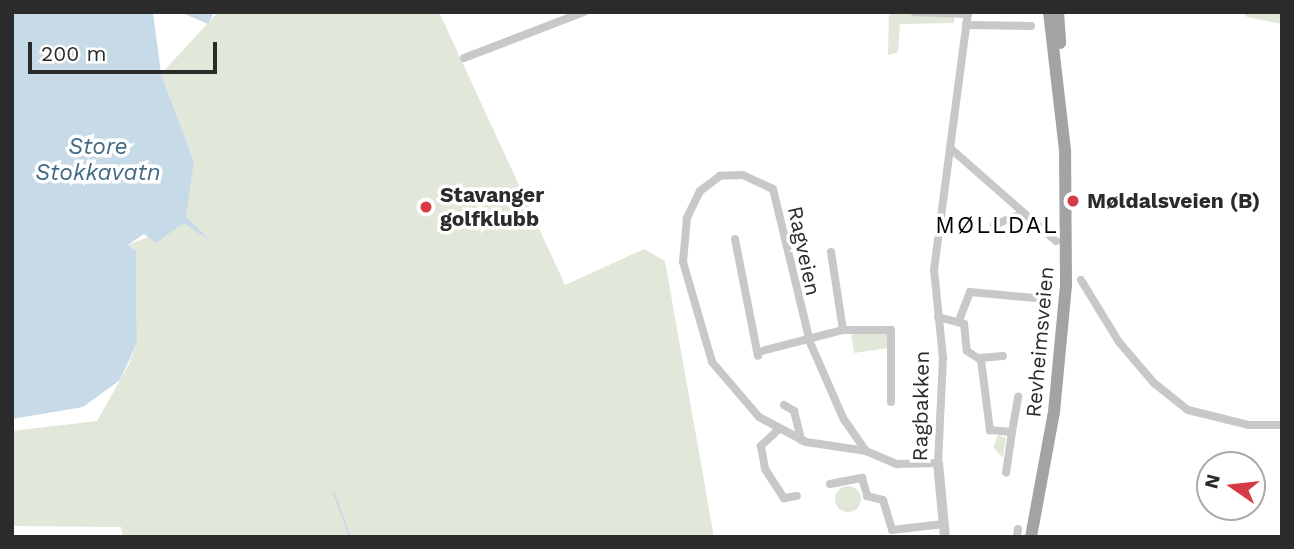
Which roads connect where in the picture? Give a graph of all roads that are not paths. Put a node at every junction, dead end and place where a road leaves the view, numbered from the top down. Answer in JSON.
{"nodes":[{"id":1,"x":584,"y":12,"type":"edge"},
{"id":2,"x":914,"y":12,"type":"edge"},
{"id":3,"x":1049,"y":12,"type":"edge"},
{"id":4,"x":1058,"y":12,"type":"edge"},
{"id":5,"x":968,"y":13,"type":"edge"},
{"id":6,"x":966,"y":25,"type":"junction"},
{"id":7,"x":1031,"y":26,"type":"dead end"},
{"id":8,"x":464,"y":58,"type":"dead end"},
{"id":9,"x":1061,"y":106,"type":"junction"},
{"id":10,"x":950,"y":148,"type":"junction"},
{"id":11,"x":1024,"y":213,"type":"junction"},
{"id":12,"x":994,"y":225,"type":"dead end"},
{"id":13,"x":735,"y":239,"type":"dead end"},
{"id":14,"x":1056,"y":241,"type":"dead end"},
{"id":15,"x":831,"y":252,"type":"dead end"},
{"id":16,"x":1082,"y":281,"type":"dead end"},
{"id":17,"x":1035,"y":298,"type":"dead end"},
{"id":18,"x":938,"y":317,"type":"junction"},
{"id":19,"x":960,"y":318,"type":"junction"},
{"id":20,"x":843,"y":330,"type":"junction"},
{"id":21,"x":810,"y":342,"type":"junction"},
{"id":22,"x":1003,"y":356,"type":"dead end"},
{"id":23,"x":979,"y":358,"type":"junction"},
{"id":24,"x":1018,"y":397,"type":"dead end"},
{"id":25,"x":891,"y":402,"type":"dead end"},
{"id":26,"x":784,"y":405,"type":"dead end"},
{"id":27,"x":1282,"y":425,"type":"edge"},
{"id":28,"x":779,"y":429,"type":"junction"},
{"id":29,"x":1012,"y":432,"type":"junction"},
{"id":30,"x":800,"y":440,"type":"junction"},
{"id":31,"x":866,"y":451,"type":"junction"},
{"id":32,"x":938,"y":463,"type":"junction"},
{"id":33,"x":1006,"y":473,"type":"dead end"},
{"id":34,"x":830,"y":484,"type":"dead end"},
{"id":35,"x":797,"y":496,"type":"dead end"},
{"id":36,"x":944,"y":524,"type":"junction"},
{"id":37,"x":945,"y":537,"type":"edge"},
{"id":38,"x":1031,"y":537,"type":"edge"}],
"edges":[{"from":1,"to":8,"type":"street"},
{"from":2,"to":5,"type":"street"},
{"from":3,"to":9,"type":"main road","name":"Revheimsveien"},
{"from":4,"to":9,"type":"main road","name":"Revheimsveien"},
{"from":5,"to":6,"type":"street","name":"Ragbakken"},
{"from":6,"to":7,"type":"street"},
{"from":6,"to":10,"type":"street","name":"Ragbakken"},
{"from":9,"to":38,"type":"main road","name":"Revheimsveien"},
{"from":10,"to":11,"type":"street"},
{"from":10,"to":18,"type":"street","name":"Ragbakken"},
{"from":11,"to":12,"type":"street"},
{"from":11,"to":14,"type":"street"},
{"from":13,"to":21,"type":"street"},
{"from":15,"to":20,"type":"street"},
{"from":16,"to":27,"type":"street"},
{"from":17,"to":19,"type":"street"},
{"from":18,"to":19,"type":"street"},
{"from":18,"to":32,"type":"street","name":"Ragbakken"},
{"from":19,"to":23,"type":"street"},
{"from":20,"to":21,"type":"street"},
{"from":20,"to":25,"type":"street"},
{"from":21,"to":28,"type":"street","name":"Ragveien"},
{"from":21,"to":31,"type":"street","name":"Ragveien"},
{"from":22,"to":23,"type":"street"},
{"from":23,"to":29,"type":"street"},
{"from":24,"to":29,"type":"street"},
{"from":26,"to":30,"type":"street"},
{"from":28,"to":30,"type":"street","name":"Ragveien"},
{"from":28,"to":35,"type":"street"},
{"from":29,"to":33,"type":"street"},
{"from":30,"to":31,"type":"street","name":"Ragveien"},
{"from":31,"to":32,"type":"street","name":"Ragveien"},
{"from":32,"to":36,"type":"street","name":"Ragbakken"},
{"from":34,"to":36,"type":"street"},
{"from":36,"to":37,"type":"street","name":"Ragbakken"}]}
